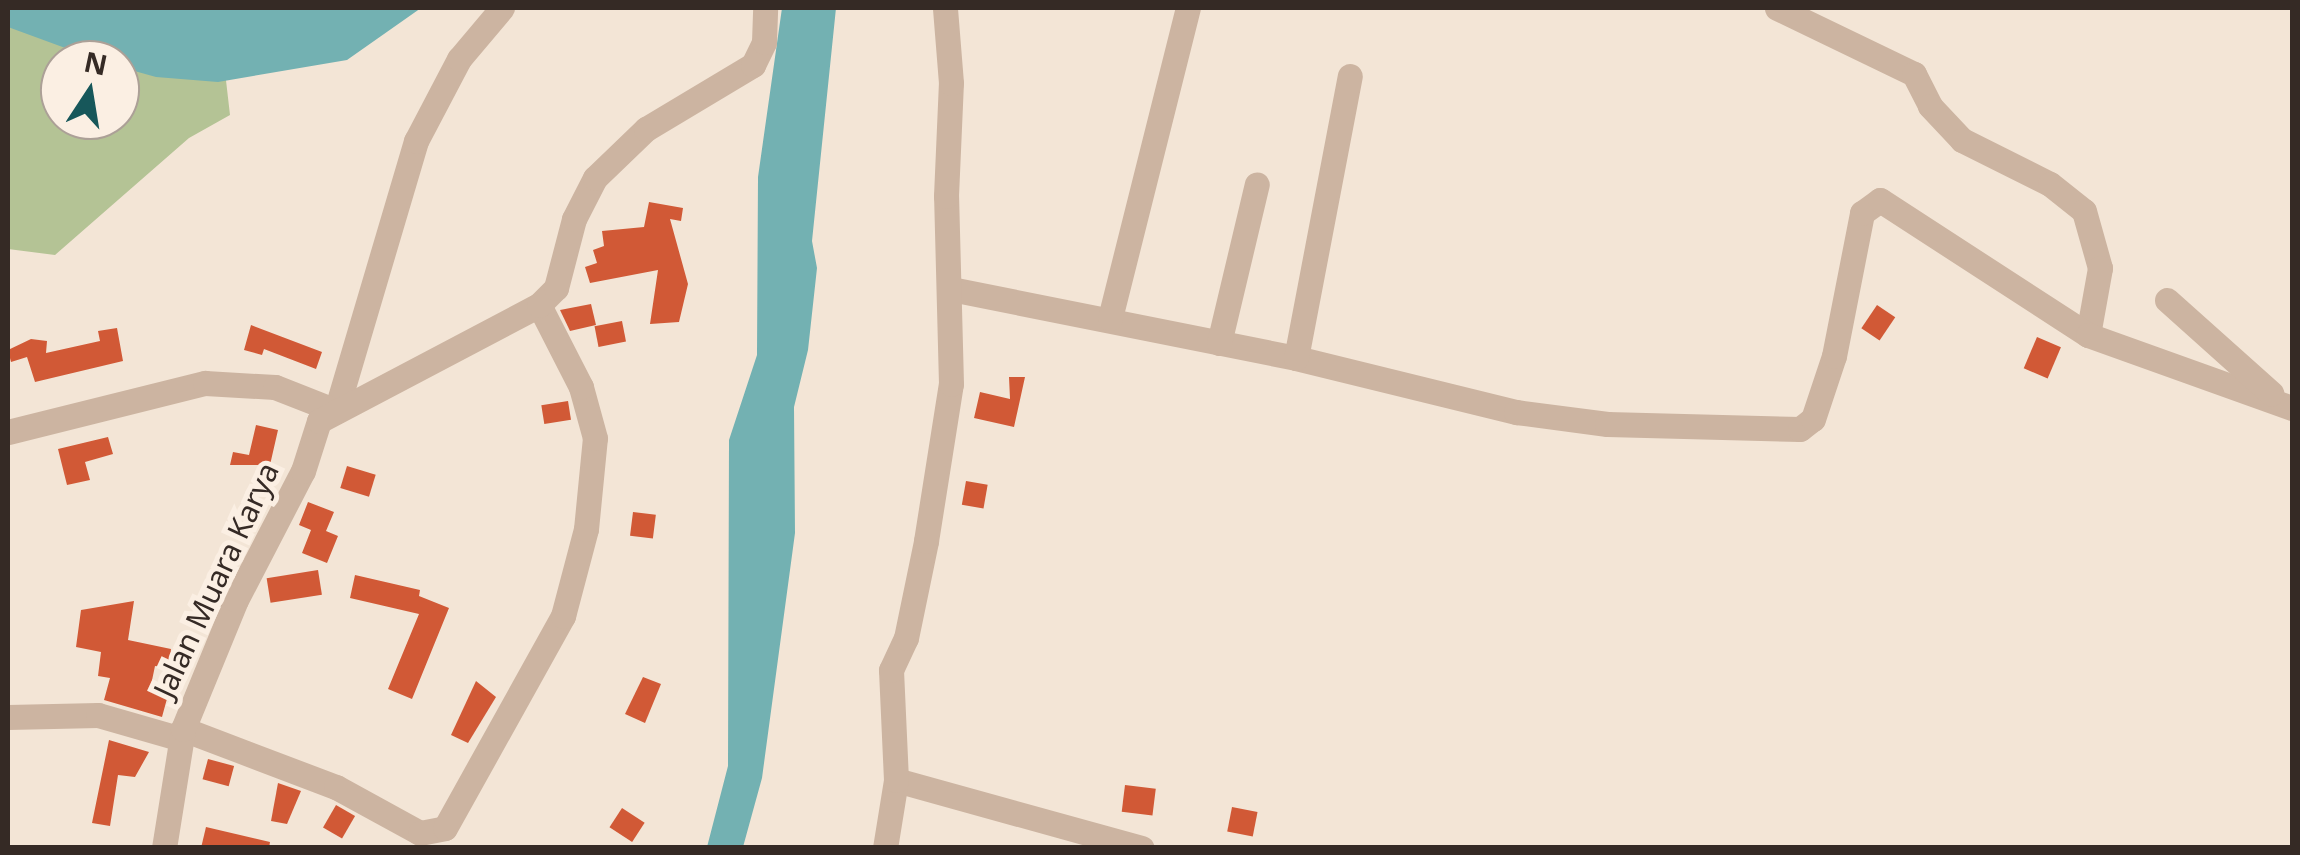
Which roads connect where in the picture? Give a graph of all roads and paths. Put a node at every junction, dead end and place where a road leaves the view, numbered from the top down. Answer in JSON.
{"nodes":[{"id":1,"x":502,"y":8,"type":"edge"},
{"id":2,"x":765,"y":8,"type":"edge"},
{"id":3,"x":945,"y":8,"type":"edge"},
{"id":4,"x":1188,"y":8,"type":"edge"},
{"id":5,"x":1777,"y":8,"type":"edge"},
{"id":6,"x":1350,"y":76,"type":"dead end"},
{"id":7,"x":1257,"y":184,"type":"dead end"},
{"id":8,"x":950,"y":289,"type":"junction"},
{"id":9,"x":2167,"y":300,"type":"dead end"},
{"id":10,"x":540,"y":305,"type":"junction"},
{"id":11,"x":1110,"y":318,"type":"junction"},
{"id":12,"x":2088,"y":335,"type":"junction"},
{"id":13,"x":1219,"y":342,"type":"junction"},
{"id":14,"x":1296,"y":358,"type":"junction"},
{"id":15,"x":2288,"y":406,"type":"edge"},
{"id":16,"x":336,"y":411,"type":"junction"},
{"id":17,"x":8,"y":432,"type":"edge"},
{"id":18,"x":8,"y":716,"type":"edge"},
{"id":19,"x":182,"y":734,"type":"junction"},
{"id":20,"x":896,"y":780,"type":"junction"},
{"id":21,"x":164,"y":848,"type":"edge"},
{"id":22,"x":885,"y":848,"type":"edge"},
{"id":23,"x":1142,"y":848,"type":"edge"}],
"edges":[{"from":1,"to":16,"type":"street"},
{"from":2,"to":10,"type":"street"},
{"from":3,"to":8,"type":"street"},
{"from":4,"to":11,"type":"street"},
{"from":5,"to":12,"type":"street"},
{"from":6,"to":14,"type":"street"},
{"from":7,"to":13,"type":"street"},
{"from":8,"to":11,"type":"street"},
{"from":8,"to":20,"type":"street"},
{"from":9,"to":15,"type":"street"},
{"from":10,"to":16,"type":"street"},
{"from":10,"to":19,"type":"street"},
{"from":11,"to":13,"type":"street"},
{"from":12,"to":14,"type":"street"},
{"from":12,"to":15,"type":"street"},
{"from":13,"to":14,"type":"street"},
{"from":16,"to":17,"type":"street"},
{"from":16,"to":19,"type":"street","name":"Jalan Muara Karya"},
{"from":18,"to":19,"type":"street"},
{"from":19,"to":21,"type":"street","name":"Jalan Muara Karya"},
{"from":20,"to":22,"type":"street"},
{"from":20,"to":23,"type":"street"}]}
